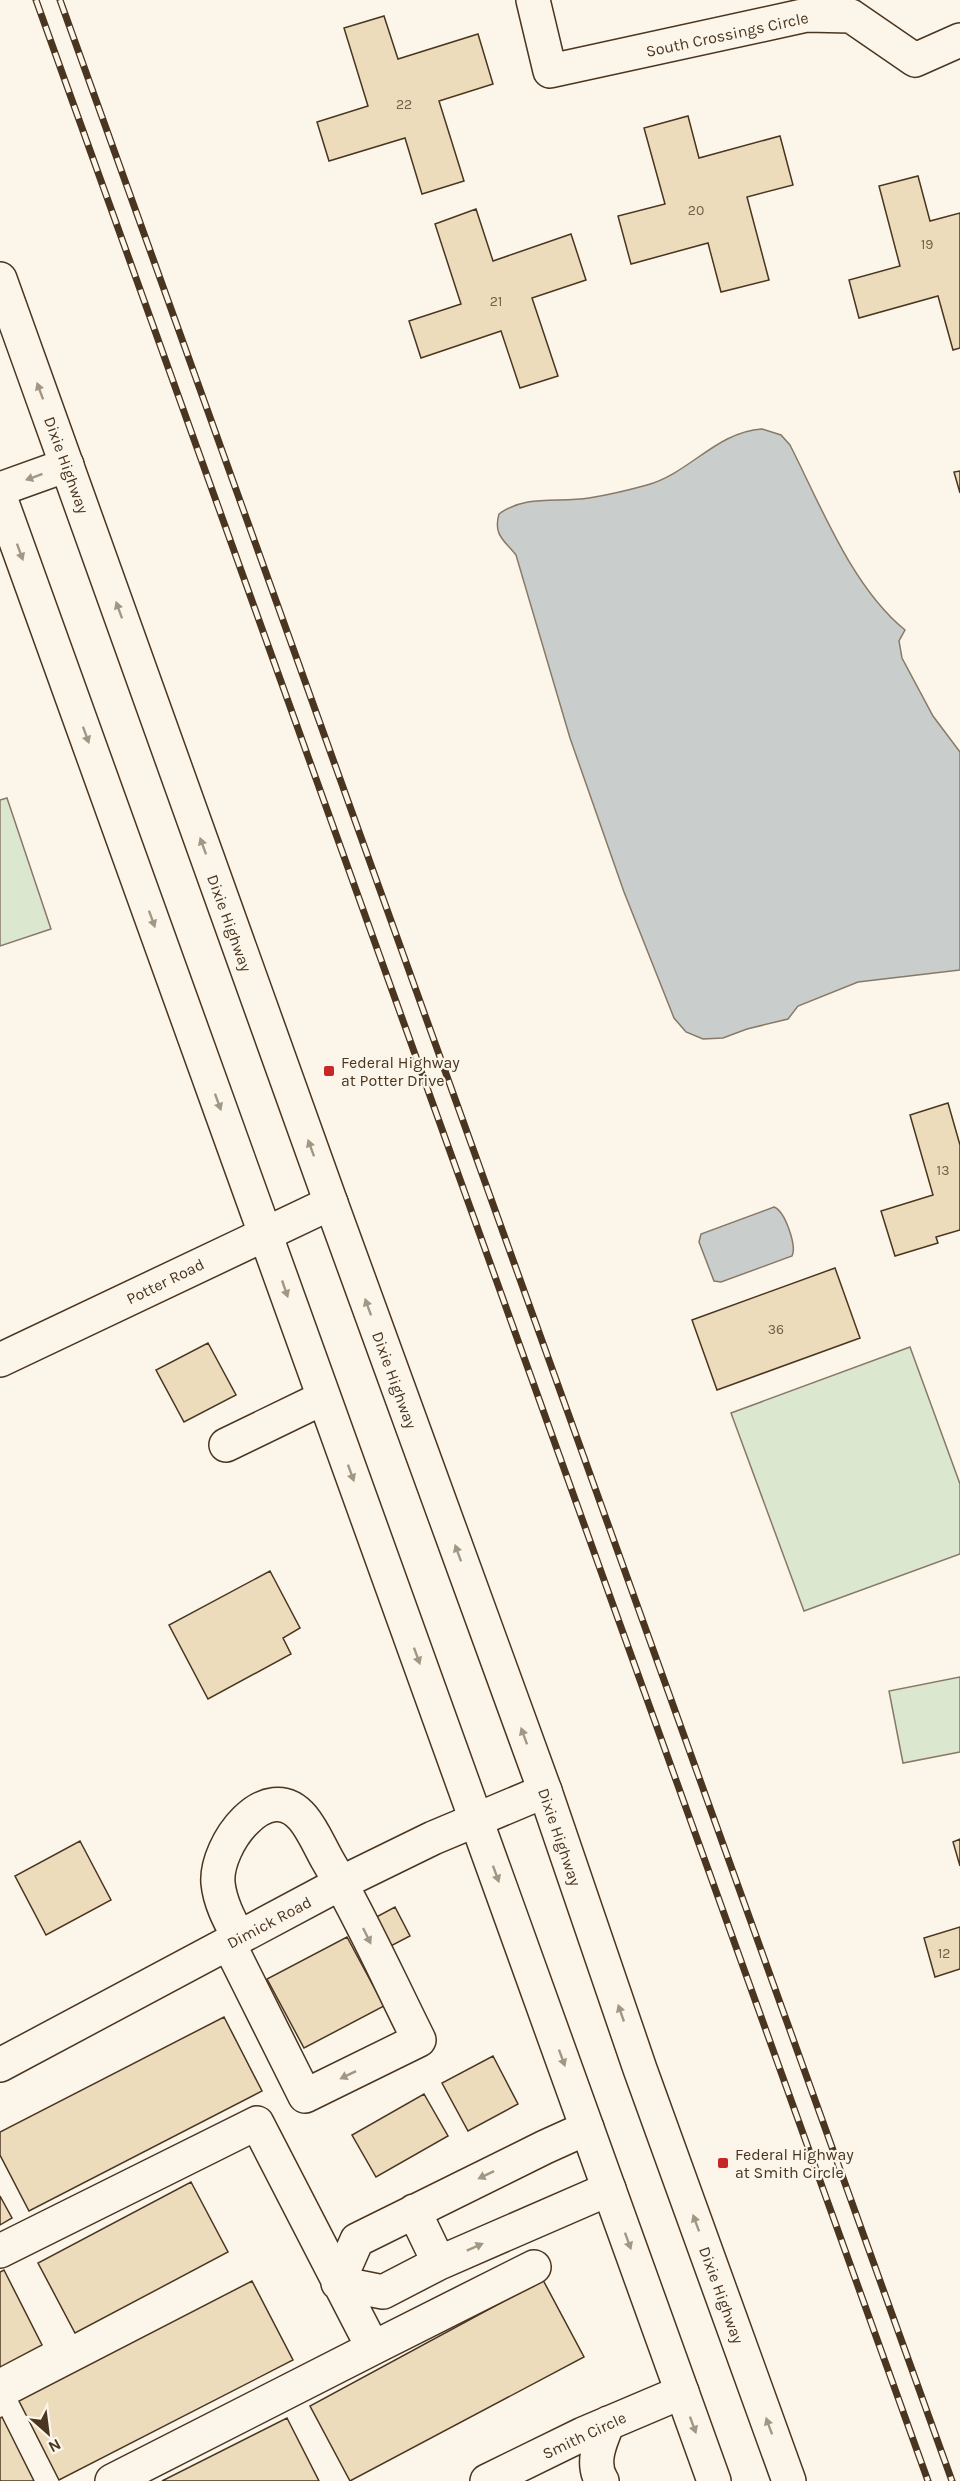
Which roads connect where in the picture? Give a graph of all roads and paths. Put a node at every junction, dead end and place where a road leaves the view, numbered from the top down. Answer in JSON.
{"nodes":[{"id":1,"x":533,"y":0,"type":"edge"},
{"id":2,"x":849,"y":8,"type":"edge"},
{"id":3,"x":960,"y":40,"type":"edge"},
{"id":4,"x":0,"y":279,"type":"edge"},
{"id":5,"x":67,"y":465,"type":"junction"},
{"id":6,"x":0,"y":489,"type":"edge"},
{"id":7,"x":0,"y":497,"type":"edge"},
{"id":8,"x":331,"y":1203,"type":"junction"},
{"id":9,"x":266,"y":1234,"type":"junction"},
{"id":10,"x":0,"y":1360,"type":"edge"},
{"id":11,"x":323,"y":1398,"type":"junction"},
{"id":12,"x":226,"y":1444,"type":"dead end"},
{"id":13,"x":544,"y":1791,"type":"junction"},
{"id":14,"x":476,"y":1819,"type":"junction"},
{"id":15,"x":341,"y":1883,"type":"junction"},
{"id":16,"x":234,"y":1941,"type":"junction"},
{"id":17,"x":0,"y":2065,"type":"edge"},
{"id":18,"x":587,"y":2128,"type":"junction"},
{"id":19,"x":609,"y":2189,"type":"junction"},
{"id":20,"x":414,"y":2211,"type":"junction"},
{"id":21,"x":0,"y":2251,"type":"edge"},
{"id":22,"x":439,"y":2263,"type":"junction"},
{"id":23,"x":534,"y":2267,"type":"dead end"},
{"id":24,"x":338,"y":2283,"type":"junction"},
{"id":25,"x":373,"y":2348,"type":"junction"},
{"id":26,"x":682,"y":2392,"type":"junction"},
{"id":27,"x":608,"y":2423,"type":"junction"},
{"id":28,"x":595,"y":2480,"type":"edge"},
{"id":29,"x":112,"y":2481,"type":"edge"},
{"id":30,"x":487,"y":2481,"type":"edge"},
{"id":31,"x":714,"y":2481,"type":"edge"},
{"id":32,"x":789,"y":2481,"type":"edge"}],
"edges":[{"from":1,"to":2,"type":"main road","name":"South Crossings Circle"},
{"from":2,"to":3,"type":"main road","name":"South Crossings Circle"},
{"from":5,"to":4,"type":"main road","name":"Dixie Highway","one_way":true},
{"from":5,"to":6,"type":"main road","one_way":true},
{"from":8,"to":5,"type":"main road","name":"Dixie Highway","one_way":true},
{"from":7,"to":9,"type":"main road","one_way":true},
{"from":8,"to":9,"type":"main road","name":"Potter Road"},
{"from":13,"to":8,"type":"main road","name":"Dixie Highway","one_way":true},
{"from":9,"to":10,"type":"main road","name":"Potter Road"},
{"from":9,"to":11,"type":"main road","one_way":true},
{"from":11,"to":12,"type":"main road"},
{"from":11,"to":14,"type":"main road","one_way":true},
{"from":13,"to":14,"type":"main road","name":"Dimick Road"},
{"from":32,"to":13,"type":"main road","name":"Dixie Highway","one_way":true},
{"from":14,"to":15,"type":"main road","name":"Dimick Road"},
{"from":14,"to":18,"type":"main road","one_way":true},
{"from":15,"to":16,"type":"main road","name":"Dimick Road"},
{"from":15,"to":16,"type":"main road"},
{"from":15,"to":16,"type":"main road","one_way":true},
{"from":16,"to":17,"type":"main road","name":"Dimick Road"},
{"from":18,"to":19,"type":"main road"},
{"from":18,"to":20,"type":"main road","one_way":true},
{"from":22,"to":19,"type":"main road","one_way":true},
{"from":19,"to":26,"type":"main road","one_way":true},
{"from":20,"to":22,"type":"main road"},
{"from":20,"to":24,"type":"main road"},
{"from":21,"to":24,"type":"main road"},
{"from":22,"to":24,"type":"main road"},
{"from":23,"to":25,"type":"main road"},
{"from":24,"to":25,"type":"main road"},
{"from":25,"to":29,"type":"main road"},
{"from":26,"to":27,"type":"main road","name":"Smith Circle"},
{"from":26,"to":31,"type":"main road","one_way":true},
{"from":27,"to":28,"type":"main road"},
{"from":27,"to":30,"type":"main road","name":"Smith Circle"}]}
